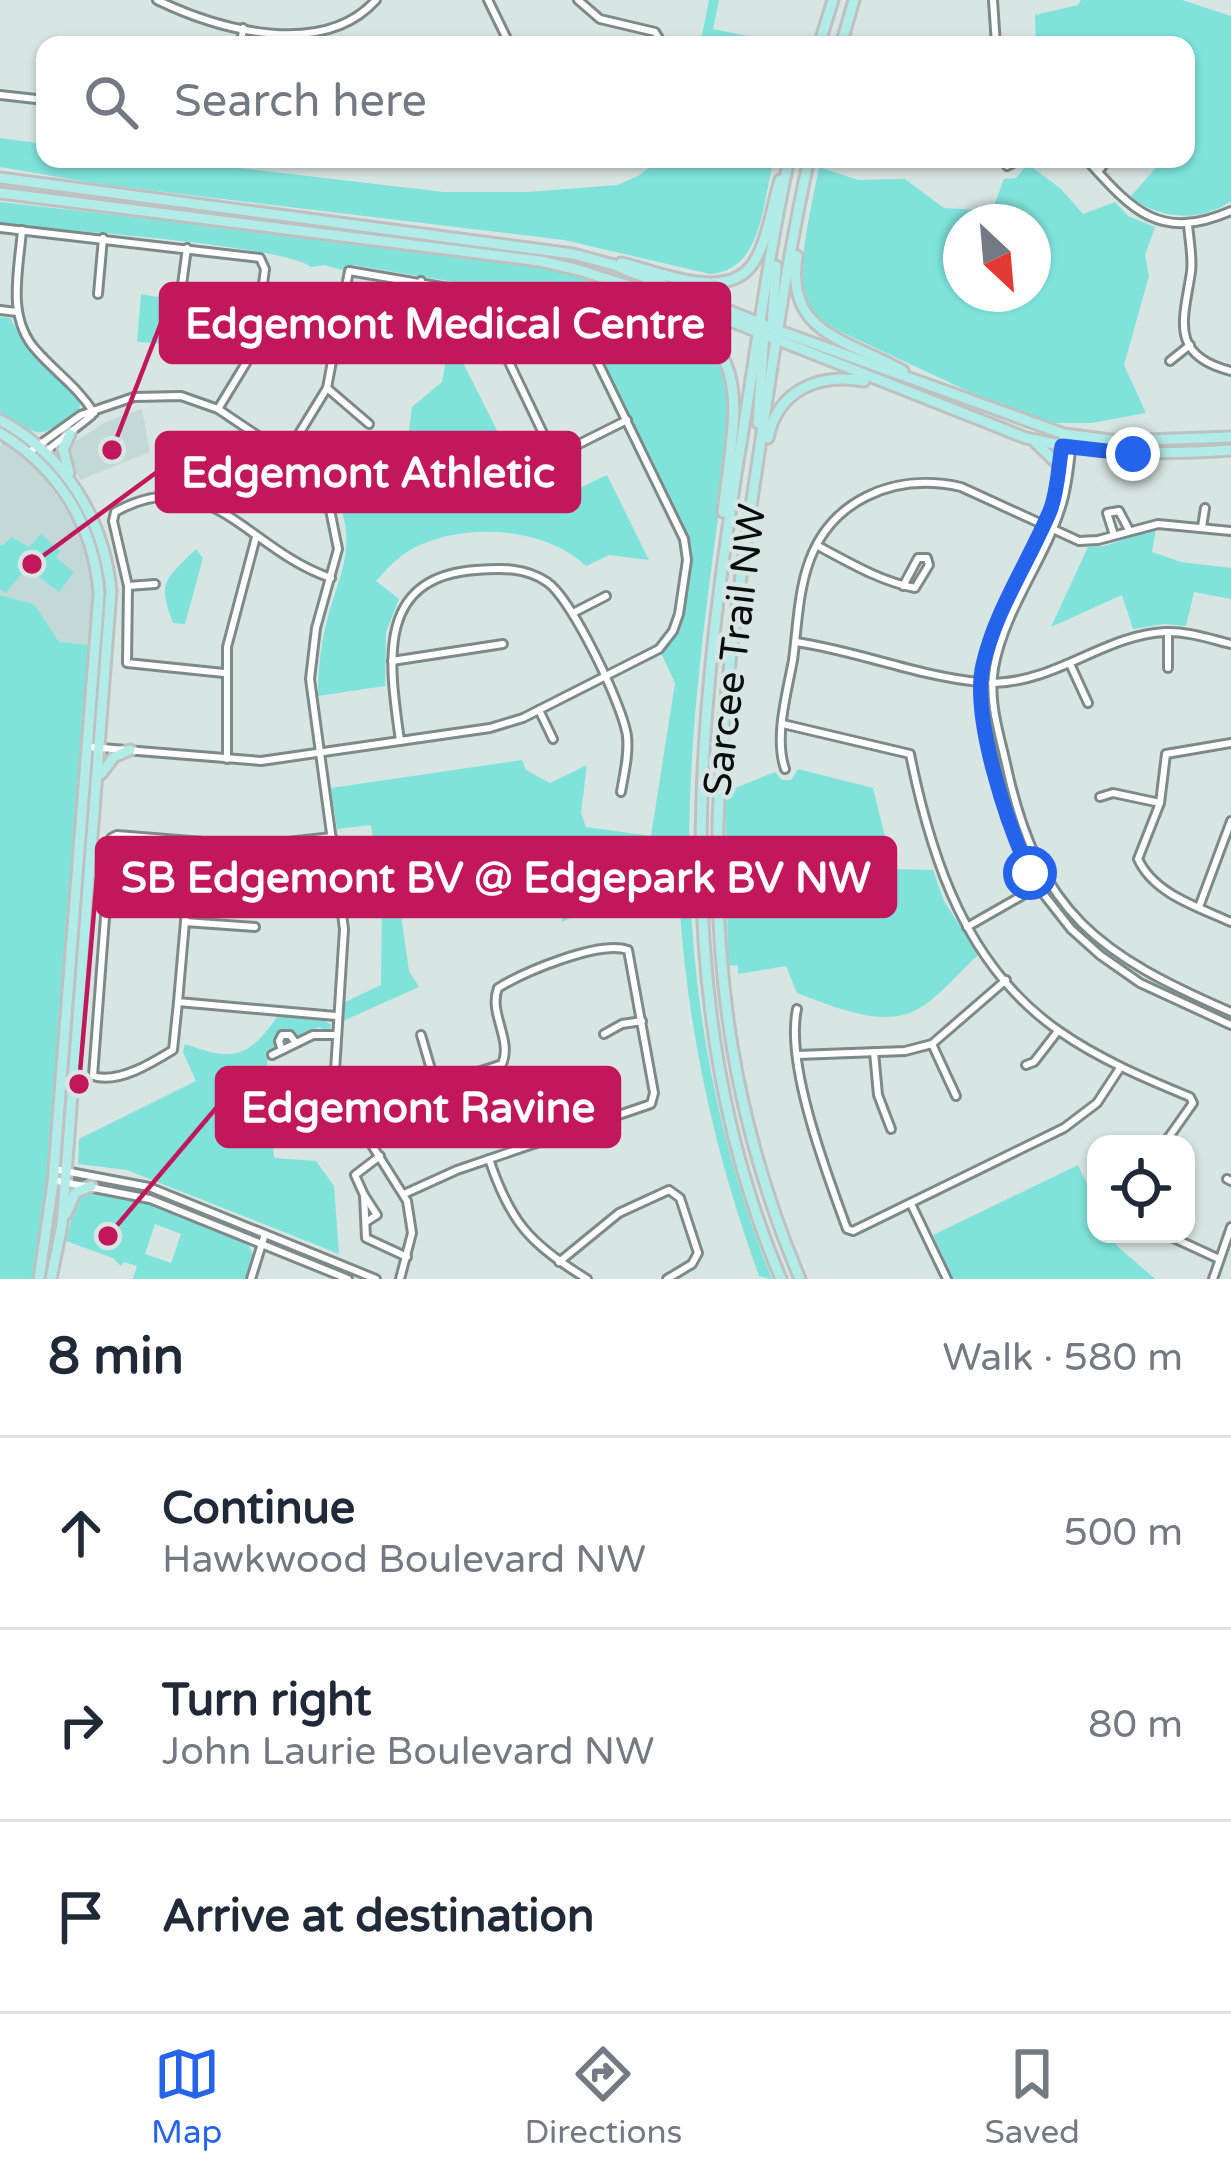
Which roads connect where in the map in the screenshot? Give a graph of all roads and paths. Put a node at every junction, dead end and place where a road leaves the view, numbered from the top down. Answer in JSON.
{"nodes":[{"id":1,"x":157,"y":0,"type":"edge"},
{"id":2,"x":376,"y":0,"type":"edge"},
{"id":3,"x":488,"y":0,"type":"edge"},
{"id":4,"x":578,"y":0,"type":"edge"},
{"id":5,"x":833,"y":0,"type":"edge"},
{"id":6,"x":854,"y":0,"type":"edge"},
{"id":7,"x":993,"y":0,"type":"edge"},
{"id":8,"x":243,"y":28,"type":"junction"},
{"id":9,"x":242,"y":36,"type":"edge"},
{"id":10,"x":506,"y":36,"type":"edge"},
{"id":11,"x":657,"y":36,"type":"edge"},
{"id":12,"x":822,"y":36,"type":"edge"},
{"id":13,"x":844,"y":36,"type":"edge"},
{"id":14,"x":995,"y":36,"type":"edge"},
{"id":15,"x":0,"y":95,"type":"edge"},
{"id":16,"x":36,"y":99,"type":"edge"},
{"id":17,"x":786,"y":168,"type":"edge"},
{"id":18,"x":788,"y":168,"type":"edge"},
{"id":19,"x":807,"y":168,"type":"edge"},
{"id":20,"x":807,"y":168,"type":"edge"},
{"id":21,"x":1094,"y":168,"type":"edge"},
{"id":22,"x":1101,"y":168,"type":"edge"},
{"id":23,"x":1098,"y":172,"type":"junction"},
{"id":24,"x":2,"y":178,"type":"edge"},
{"id":25,"x":0,"y":195,"type":"edge"},
{"id":26,"x":1231,"y":211,"type":"edge"},
{"id":27,"x":1188,"y":224,"type":"junction"},
{"id":28,"x":0,"y":228,"type":"edge"},
{"id":29,"x":22,"y":230,"type":"junction"},
{"id":30,"x":103,"y":237,"type":"junction"},
{"id":31,"x":187,"y":248,"type":"junction"},
{"id":32,"x":601,"y":261,"type":"junction"},
{"id":33,"x":598,"y":275,"type":"junction"},
{"id":34,"x":421,"y":281,"type":"junction"},
{"id":35,"x":98,"y":294,"type":"dead end"},
{"id":36,"x":496,"y":294,"type":"junction"},
{"id":37,"x":179,"y":307,"type":"dead end"},
{"id":38,"x":0,"y":310,"type":"edge"},
{"id":39,"x":17,"y":311,"type":"junction"},
{"id":40,"x":768,"y":331,"type":"junction"},
{"id":41,"x":1190,"y":345,"type":"junction"},
{"id":42,"x":409,"y":353,"type":"dead end"},
{"id":43,"x":1170,"y":361,"type":"dead end"},
{"id":44,"x":1231,"y":371,"type":"edge"},
{"id":45,"x":929,"y":385,"type":"junction"},
{"id":46,"x":327,"y":388,"type":"junction"},
{"id":47,"x":905,"y":393,"type":"junction"},
{"id":48,"x":218,"y":409,"type":"junction"},
{"id":49,"x":94,"y":413,"type":"junction"},
{"id":50,"x":0,"y":420,"type":"edge"},
{"id":51,"x":627,"y":420,"type":"junction"},
{"id":52,"x":369,"y":424,"type":"dead end"},
{"id":53,"x":0,"y":434,"type":"edge"},
{"id":54,"x":70,"y":434,"type":"junction"},
{"id":55,"x":1231,"y":437,"type":"edge"},
{"id":56,"x":1026,"y":438,"type":"junction"},
{"id":57,"x":1067,"y":441,"type":"junction"},
{"id":58,"x":42,"y":448,"type":"junction"},
{"id":59,"x":1231,"y":450,"type":"edge"},
{"id":60,"x":286,"y":455,"type":"junction"},
{"id":61,"x":33,"y":457,"type":"junction"},
{"id":62,"x":1058,"y":464,"type":"junction"},
{"id":63,"x":73,"y":484,"type":"junction"},
{"id":64,"x":1205,"y":508,"type":"dead end"},
{"id":65,"x":1042,"y":526,"type":"junction"},
{"id":66,"x":1202,"y":527,"type":"junction"},
{"id":67,"x":1129,"y":529,"type":"junction"},
{"id":68,"x":1052,"y":531,"type":"junction"},
{"id":69,"x":1231,"y":531,"type":"edge"},
{"id":70,"x":1114,"y":536,"type":"junction"},
{"id":71,"x":256,"y":537,"type":"junction"},
{"id":72,"x":818,"y":546,"type":"junction"},
{"id":73,"x":745,"y":548,"type":"junction"},
{"id":74,"x":722,"y":553,"type":"junction"},
{"id":75,"x":331,"y":578,"type":"junction"},
{"id":76,"x":155,"y":584,"type":"dead end"},
{"id":77,"x":128,"y":586,"type":"junction"},
{"id":78,"x":903,"y":586,"type":"junction"},
{"id":79,"x":605,"y":596,"type":"dead end"},
{"id":80,"x":573,"y":613,"type":"junction"},
{"id":81,"x":1168,"y":632,"type":"junction"},
{"id":82,"x":796,"y":642,"type":"junction"},
{"id":83,"x":503,"y":644,"type":"dead end"},
{"id":84,"x":1231,"y":644,"type":"edge"},
{"id":85,"x":392,"y":661,"type":"junction"},
{"id":86,"x":1071,"y":666,"type":"junction"},
{"id":87,"x":1168,"y":668,"type":"dead end"},
{"id":88,"x":224,"y":673,"type":"junction"},
{"id":89,"x":604,"y":677,"type":"junction"},
{"id":90,"x":980,"y":682,"type":"junction"},
{"id":91,"x":993,"y":683,"type":"junction"},
{"id":92,"x":1088,"y":703,"type":"dead end"},
{"id":93,"x":538,"y":710,"type":"junction"},
{"id":94,"x":783,"y":724,"type":"junction"},
{"id":95,"x":553,"y":739,"type":"dead end"},
{"id":96,"x":400,"y":742,"type":"junction"},
{"id":97,"x":1231,"y":743,"type":"edge"},
{"id":98,"x":95,"y":747,"type":"junction"},
{"id":99,"x":130,"y":750,"type":"junction"},
{"id":100,"x":320,"y":753,"type":"junction"},
{"id":101,"x":227,"y":759,"type":"junction"},
{"id":102,"x":785,"y":770,"type":"dead end"},
{"id":103,"x":98,"y":778,"type":"junction"},
{"id":104,"x":621,"y":791,"type":"dead end"},
{"id":105,"x":1100,"y":797,"type":"dead end"},
{"id":106,"x":1160,"y":803,"type":"junction"},
{"id":107,"x":1231,"y":821,"type":"edge"},
{"id":108,"x":332,"y":837,"type":"junction"},
{"id":109,"x":192,"y":841,"type":"junction"},
{"id":110,"x":1047,"y":881,"type":"junction"},
{"id":111,"x":1038,"y":886,"type":"junction"},
{"id":112,"x":1199,"y":907,"type":"junction"},
{"id":113,"x":185,"y":922,"type":"junction"},
{"id":114,"x":1231,"y":922,"type":"edge"},
{"id":115,"x":255,"y":927,"type":"dead end"},
{"id":116,"x":968,"y":928,"type":"junction"},
{"id":117,"x":1006,"y":980,"type":"junction"},
{"id":118,"x":1169,"y":985,"type":"junction"},
{"id":119,"x":1164,"y":994,"type":"junction"},
{"id":120,"x":178,"y":1002,"type":"junction"},
{"id":121,"x":797,"y":1010,"type":"dead end"},
{"id":122,"x":1231,"y":1012,"type":"edge"},
{"id":123,"x":337,"y":1016,"type":"junction"},
{"id":124,"x":642,"y":1021,"type":"junction"},
{"id":125,"x":1231,"y":1024,"type":"edge"},
{"id":126,"x":1058,"y":1030,"type":"junction"},
{"id":127,"x":604,"y":1034,"type":"dead end"},
{"id":128,"x":337,"y":1035,"type":"junction"},
{"id":129,"x":422,"y":1035,"type":"dead end"},
{"id":130,"x":296,"y":1043,"type":"junction"},
{"id":131,"x":932,"y":1044,"type":"junction"},
{"id":132,"x":282,"y":1050,"type":"junction"},
{"id":133,"x":874,"y":1052,"type":"junction"},
{"id":134,"x":272,"y":1055,"type":"dead end"},
{"id":135,"x":797,"y":1055,"type":"junction"},
{"id":136,"x":1026,"y":1065,"type":"dead end"},
{"id":137,"x":1120,"y":1068,"type":"junction"},
{"id":138,"x":337,"y":1078,"type":"junction"},
{"id":139,"x":436,"y":1084,"type":"junction"},
{"id":140,"x":956,"y":1096,"type":"dead end"},
{"id":141,"x":358,"y":1121,"type":"junction"},
{"id":142,"x":891,"y":1130,"type":"dead end"},
{"id":143,"x":1170,"y":1135,"type":"edge"},
{"id":144,"x":380,"y":1156,"type":"junction"},
{"id":145,"x":489,"y":1159,"type":"junction"},
{"id":146,"x":59,"y":1175,"type":"junction"},
{"id":147,"x":91,"y":1186,"type":"junction"},
{"id":148,"x":404,"y":1194,"type":"junction"},
{"id":149,"x":911,"y":1205,"type":"junction"},
{"id":150,"x":62,"y":1225,"type":"junction"},
{"id":151,"x":1231,"y":1227,"type":"edge"},
{"id":152,"x":265,"y":1234,"type":"junction"},
{"id":153,"x":1184,"y":1243,"type":"edge"},
{"id":154,"x":262,"y":1244,"type":"junction"},
{"id":155,"x":407,"y":1257,"type":"junction"},
{"id":156,"x":1217,"y":1258,"type":"junction"},
{"id":157,"x":559,"y":1262,"type":"junction"},
{"id":158,"x":945,"y":1278,"type":"edge"},
{"id":159,"x":39,"y":1279,"type":"edge"},
{"id":160,"x":51,"y":1279,"type":"edge"},
{"id":161,"x":251,"y":1279,"type":"edge"},
{"id":162,"x":348,"y":1279,"type":"edge"},
{"id":163,"x":376,"y":1279,"type":"edge"},
{"id":164,"x":400,"y":1279,"type":"edge"},
{"id":165,"x":586,"y":1279,"type":"edge"},
{"id":166,"x":667,"y":1279,"type":"edge"},
{"id":167,"x":781,"y":1279,"type":"edge"},
{"id":168,"x":800,"y":1279,"type":"edge"},
{"id":169,"x":1213,"y":1279,"type":"edge"}],
"edges":[{"from":1,"to":8,"type":"street"},
{"from":2,"to":8,"type":"street"},
{"from":3,"to":10,"type":"street"},
{"from":4,"to":11,"type":"street"},
{"from":5,"to":12,"type":"main road"},
{"from":6,"to":13,"type":"main road"},
{"from":7,"to":14,"type":"street"},
{"from":8,"to":9,"type":"street"},
{"from":15,"to":16,"type":"street"},
{"from":17,"to":32,"type":"main road"},
{"from":18,"to":40,"type":"main road"},
{"from":19,"to":40,"type":"main road","name":"Sarcee Trail NW"},
{"from":20,"to":45,"type":"main road"},
{"from":21,"to":23,"type":"street"},
{"from":22,"to":23,"type":"street"},
{"from":23,"to":27,"type":"street"},
{"from":24,"to":32,"type":"main road"},
{"from":25,"to":33,"type":"main road"},
{"from":26,"to":27,"type":"street"},
{"from":27,"to":41,"type":"street"},
{"from":28,"to":29,"type":"street"},
{"from":29,"to":30,"type":"street"},
{"from":29,"to":39,"type":"street"},
{"from":30,"to":31,"type":"street"},
{"from":30,"to":35,"type":"street"},
{"from":31,"to":37,"type":"street"},
{"from":31,"to":48,"type":"street"},
{"from":32,"to":40,"type":"main road"},
{"from":33,"to":40,"type":"main road"},
{"from":33,"to":74,"type":"main road"},
{"from":34,"to":36,"type":"street"},
{"from":34,"to":42,"type":"street"},
{"from":34,"to":46,"type":"street"},
{"from":36,"to":51,"type":"street"},
{"from":36,"to":51,"type":"street"},
{"from":38,"to":39,"type":"street"},
{"from":39,"to":49,"type":"street"},
{"from":40,"to":45,"type":"main road"},
{"from":40,"to":47,"type":"main road"},
{"from":40,"to":73,"type":"main road","name":"Sarcee Trail NW"},
{"from":40,"to":74,"type":"main road","name":"Sarcee Trail NW"},
{"from":41,"to":43,"type":"street"},
{"from":41,"to":44,"type":"street"},
{"from":45,"to":57,"type":"main road"},
{"from":46,"to":52,"type":"street"},
{"from":46,"to":60,"type":"street"},
{"from":47,"to":56,"type":"main road"},
{"from":47,"to":73,"type":"main road"},
{"from":48,"to":49,"type":"street"},
{"from":48,"to":60,"type":"street"},
{"from":49,"to":54,"type":"street"},
{"from":49,"to":58,"type":"street"},
{"from":50,"to":58,"type":"main road"},
{"from":51,"to":89,"type":"street"},
{"from":53,"to":61,"type":"main road"},
{"from":54,"to":58,"type":"street"},
{"from":54,"to":63,"type":"main road"},
{"from":55,"to":57,"type":"main road"},
{"from":56,"to":57,"type":"main road"},
{"from":56,"to":62,"type":"main road"},
{"from":57,"to":59,"type":"main road"},
{"from":57,"to":62,"type":"street"},
{"from":57,"to":68,"type":"street"},
{"from":58,"to":61,"type":"street"},
{"from":58,"to":63,"type":"main road"},
{"from":60,"to":75,"type":"street"},
{"from":61,"to":98,"type":"main road"},
{"from":62,"to":65,"type":"street"},
{"from":63,"to":98,"type":"main road"},
{"from":64,"to":66,"type":"street"},
{"from":65,"to":68,"type":"street"},
{"from":65,"to":72,"type":"street"},
{"from":65,"to":90,"type":"street"},
{"from":66,"to":67,"type":"street"},
{"from":66,"to":69,"type":"street"},
{"from":67,"to":70,"type":"street"},
{"from":67,"to":70,"type":"street"},
{"from":68,"to":70,"type":"street"},
{"from":68,"to":91,"type":"street"},
{"from":71,"to":75,"type":"street"},
{"from":71,"to":77,"type":"street"},
{"from":71,"to":88,"type":"street"},
{"from":72,"to":78,"type":"street"},
{"from":72,"to":82,"type":"street"},
{"from":73,"to":168,"type":"main road","name":"Sarcee Trail NW"},
{"from":74,"to":167,"type":"main road","name":"Sarcee Trail NW"},
{"from":75,"to":100,"type":"street"},
{"from":76,"to":77,"type":"street"},
{"from":77,"to":88,"type":"street"},
{"from":78,"to":78,"type":"street"},
{"from":79,"to":80,"type":"street"},
{"from":80,"to":85,"type":"street"},
{"from":80,"to":89,"type":"street"},
{"from":81,"to":84,"type":"street"},
{"from":81,"to":86,"type":"street"},
{"from":81,"to":87,"type":"street"},
{"from":82,"to":90,"type":"street"},
{"from":82,"to":94,"type":"street"},
{"from":83,"to":85,"type":"street"},
{"from":85,"to":96,"type":"street"},
{"from":86,"to":91,"type":"street"},
{"from":86,"to":92,"type":"street"},
{"from":88,"to":101,"type":"street"},
{"from":89,"to":93,"type":"street"},
{"from":89,"to":104,"type":"street"},
{"from":90,"to":91,"type":"street"},
{"from":90,"to":111,"type":"street"},
{"from":91,"to":110,"type":"street"},
{"from":93,"to":95,"type":"street"},
{"from":93,"to":96,"type":"street"},
{"from":94,"to":102,"type":"street"},
{"from":94,"to":116,"type":"street"},
{"from":96,"to":100,"type":"street"},
{"from":97,"to":106,"type":"street"},
{"from":98,"to":99,"type":"street"},
{"from":98,"to":103,"type":"main road"},
{"from":98,"to":146,"type":"main road"},
{"from":99,"to":101,"type":"street"},
{"from":99,"to":103,"type":"main road"},
{"from":100,"to":101,"type":"street"},
{"from":100,"to":108,"type":"street"},
{"from":103,"to":146,"type":"main road"},
{"from":105,"to":106,"type":"street"},
{"from":106,"to":112,"type":"street"},
{"from":107,"to":112,"type":"street"},
{"from":108,"to":109,"type":"street"},
{"from":108,"to":123,"type":"street"},
{"from":109,"to":113,"type":"street"},
{"from":109,"to":120,"type":"street"},
{"from":110,"to":111,"type":"street"},
{"from":110,"to":118,"type":"street"},
{"from":111,"to":116,"type":"street"},
{"from":111,"to":119,"type":"street"},
{"from":112,"to":114,"type":"street"},
{"from":113,"to":115,"type":"street"},
{"from":113,"to":120,"type":"street"},
{"from":116,"to":117,"type":"street"},
{"from":117,"to":126,"type":"street"},
{"from":117,"to":131,"type":"street"},
{"from":118,"to":119,"type":"street"},
{"from":118,"to":122,"type":"street"},
{"from":119,"to":125,"type":"street"},
{"from":120,"to":123,"type":"street"},
{"from":121,"to":135,"type":"street"},
{"from":123,"to":128,"type":"street"},
{"from":124,"to":127,"type":"street"},
{"from":124,"to":139,"type":"street"},
{"from":124,"to":145,"type":"street"},
{"from":126,"to":136,"type":"street"},
{"from":126,"to":137,"type":"street"},
{"from":128,"to":130,"type":"street"},
{"from":128,"to":138,"type":"street"},
{"from":129,"to":139,"type":"street"},
{"from":130,"to":132,"type":"street"},
{"from":130,"to":132,"type":"street"},
{"from":131,"to":133,"type":"street"},
{"from":131,"to":140,"type":"street"},
{"from":132,"to":134,"type":"street"},
{"from":133,"to":135,"type":"street"},
{"from":133,"to":142,"type":"street"},
{"from":135,"to":149,"type":"street"},
{"from":137,"to":143,"type":"street"},
{"from":137,"to":149,"type":"street"},
{"from":138,"to":141,"type":"street"},
{"from":138,"to":141,"type":"street"},
{"from":139,"to":141,"type":"street"},
{"from":141,"to":144,"type":"street"},
{"from":144,"to":148,"type":"street"},
{"from":144,"to":155,"type":"street"},
{"from":145,"to":148,"type":"street"},
{"from":145,"to":157,"type":"street"},
{"from":146,"to":147,"type":"street"},
{"from":146,"to":150,"type":"main road"},
{"from":146,"to":152,"type":"street"},
{"from":146,"to":159,"type":"main road"},
{"from":147,"to":150,"type":"main road"},
{"from":147,"to":154,"type":"street"},
{"from":148,"to":155,"type":"street"},
{"from":149,"to":158,"type":"street"},
{"from":150,"to":160,"type":"main road"},
{"from":151,"to":156,"type":"street"},
{"from":152,"to":154,"type":"street"},
{"from":152,"to":163,"type":"street"},
{"from":153,"to":156,"type":"street"},
{"from":154,"to":161,"type":"street"},
{"from":154,"to":162,"type":"street"},
{"from":155,"to":164,"type":"street"},
{"from":156,"to":169,"type":"street"},
{"from":157,"to":165,"type":"street"},
{"from":157,"to":166,"type":"street"}]}
